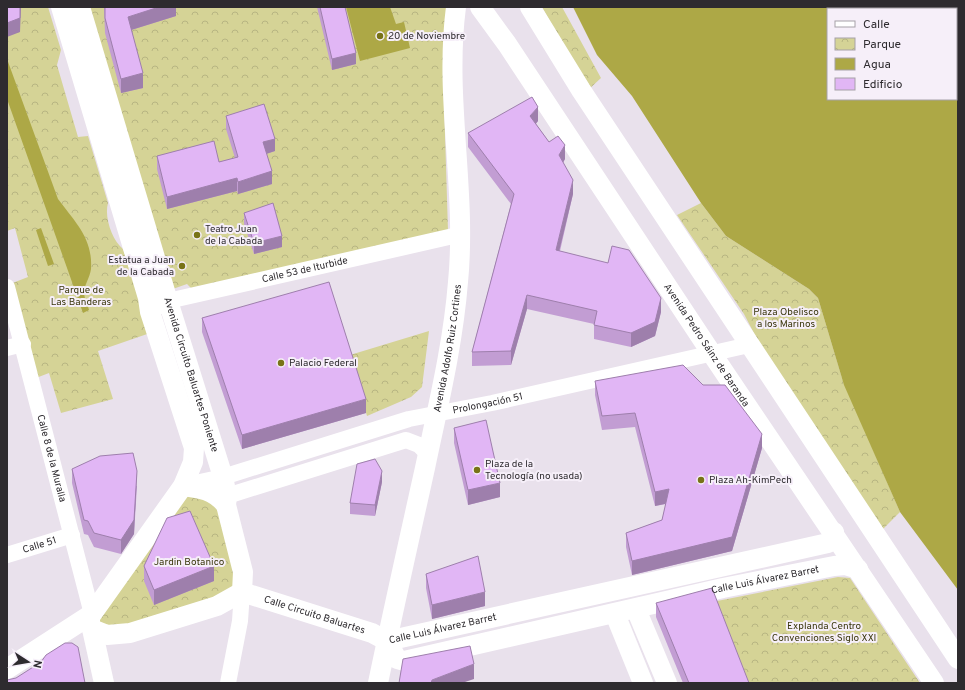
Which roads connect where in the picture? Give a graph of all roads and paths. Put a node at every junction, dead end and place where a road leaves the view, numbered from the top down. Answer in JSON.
{"nodes":[{"id":1,"x":61,"y":7,"type":"edge"},
{"id":2,"x":80,"y":7,"type":"edge"},
{"id":3,"x":456,"y":7,"type":"edge"},
{"id":4,"x":480,"y":7,"type":"edge"},
{"id":5,"x":530,"y":7,"type":"edge"},
{"id":6,"x":497,"y":32,"type":"junction"},
{"id":7,"x":452,"y":37,"type":"junction"},
{"id":8,"x":462,"y":234,"type":"junction"},
{"id":9,"x":7,"y":287,"type":"edge"},
{"id":10,"x":168,"y":301,"type":"junction"},
{"id":11,"x":150,"y":312,"type":"junction"},
{"id":12,"x":23,"y":344,"type":"junction"},
{"id":13,"x":749,"y":345,"type":"junction"},
{"id":14,"x":7,"y":348,"type":"edge"},
{"id":15,"x":712,"y":354,"type":"junction"},
{"id":16,"x":437,"y":414,"type":"junction"},
{"id":17,"x":428,"y":454,"type":"junction"},
{"id":18,"x":223,"y":477,"type":"junction"},
{"id":19,"x":182,"y":486,"type":"junction"},
{"id":20,"x":226,"y":500,"type":"junction"},
{"id":21,"x":834,"y":532,"type":"junction"},
{"id":22,"x":72,"y":535,"type":"junction"},
{"id":23,"x":7,"y":555,"type":"edge"},
{"id":24,"x":718,"y":568,"type":"junction"},
{"id":25,"x":858,"y":569,"type":"junction"},
{"id":26,"x":723,"y":588,"type":"junction"},
{"id":27,"x":242,"y":592,"type":"junction"},
{"id":28,"x":540,"y":608,"type":"junction"},
{"id":29,"x":636,"y":609,"type":"junction"},
{"id":30,"x":615,"y":614,"type":"junction"},
{"id":31,"x":504,"y":616,"type":"junction"},
{"id":32,"x":92,"y":622,"type":"junction"},
{"id":33,"x":546,"y":630,"type":"junction"},
{"id":34,"x":509,"y":638,"type":"junction"},
{"id":35,"x":386,"y":641,"type":"junction"},
{"id":36,"x":958,"y":659,"type":"edge"},
{"id":37,"x":7,"y":669,"type":"edge"},
{"id":38,"x":10,"y":683,"type":"edge"},
{"id":39,"x":93,"y":683,"type":"edge"},
{"id":40,"x":104,"y":683,"type":"edge"},
{"id":41,"x":228,"y":683,"type":"edge"},
{"id":42,"x":378,"y":683,"type":"edge"},
{"id":43,"x":643,"y":683,"type":"edge"},
{"id":44,"x":667,"y":683,"type":"edge"},
{"id":45,"x":934,"y":683,"type":"edge"}],
"edges":[{"from":1,"to":11,"type":"main road","name":"Avenida Circuito Baluartes Poniente"},
{"from":2,"to":10,"type":"main road","name":"Avenida Circuito Baluartes Poniente"},
{"from":3,"to":7,"type":"main road","name":"Avenida Adolfo Ruiz Cortines"},
{"from":4,"to":6,"type":"main road","name":"Avenida Pedro Sáinz de Baranda"},
{"from":5,"to":13,"type":"main road"},
{"from":6,"to":7,"type":"main road"},
{"from":6,"to":15,"type":"main road","name":"Avenida Pedro Sáinz de Baranda"},
{"from":7,"to":8,"type":"main road","name":"Avenida Adolfo Ruiz Cortines"},
{"from":8,"to":10,"type":"street","name":"Calle 53 de Iturbide"},
{"from":8,"to":16,"type":"main road","name":"Avenida Adolfo Ruiz Cortines"},
{"from":9,"to":12,"type":"street","name":"Calle 8 de la Muralla"},
{"from":10,"to":11,"type":"street","name":"Calle 53 de Iturbide"},
{"from":10,"to":18,"type":"main road","name":"Avenida Circuito Baluartes Poniente"},
{"from":11,"to":19,"type":"main road","name":"Avenida Circuito Baluartes Poniente"},
{"from":12,"to":14,"type":"street"},
{"from":12,"to":22,"type":"street","name":"Calle 8 de la Muralla"},
{"from":13,"to":15,"type":"street","name":"Prolongación 51"},
{"from":13,"to":36,"type":"main road"},
{"from":15,"to":16,"type":"street","name":"Prolongación 51"},
{"from":15,"to":21,"type":"main road","name":"Avenida Pedro Sáinz de Baranda"},
{"from":16,"to":17,"type":"main road","name":"Avenida Adolfo Ruiz Cortines"},
{"from":16,"to":18,"type":"street","name":"Prolongación 51"},
{"from":17,"to":20,"type":"street"},
{"from":17,"to":35,"type":"main road","name":"Avenida Adolfo Ruiz Cortines"},
{"from":18,"to":19,"type":"street","name":"Prolongación 51"},
{"from":18,"to":20,"type":"main road","name":"Avenida Circuito Baluartes Poniente"},
{"from":19,"to":20,"type":"main road"},
{"from":19,"to":32,"type":"main road","name":"Avenida Circuito Baluartes Poniente"},
{"from":20,"to":27,"type":"main road","name":"Avenida Circuito Baluartes Poniente"},
{"from":21,"to":24,"type":"main road","name":"Calle Luis Álvarez Barret"},
{"from":21,"to":25,"type":"main road","name":"Avenida Pedro Sáinz de Baranda"},
{"from":22,"to":23,"type":"street","name":"Calle 51"},
{"from":22,"to":32,"type":"street","name":"Calle 8 de la Muralla"},
{"from":24,"to":26,"type":"main road"},
{"from":24,"to":28,"type":"main road","name":"Calle Luis Álvarez Barret"},
{"from":25,"to":26,"type":"main road","name":"Calle Luis Álvarez Barret"},
{"from":25,"to":45,"type":"main road","name":"Avenida Pedro Sáinz de Baranda"},
{"from":26,"to":29,"type":"main road","name":"Calle Luis Álvarez Barret"},
{"from":27,"to":32,"type":"main road"},
{"from":27,"to":35,"type":"main road","name":"Calle Circuito Baluartes"},
{"from":27,"to":41,"type":"street"},
{"from":28,"to":31,"type":"main road","name":"Calle Luis Álvarez Barret"},
{"from":28,"to":33,"type":"main road"},
{"from":29,"to":30,"type":"main road","name":"Calle Luis Álvarez Barret"},
{"from":29,"to":44,"type":"main road"},
{"from":30,"to":33,"type":"main road","name":"Calle Luis Álvarez Barret"},
{"from":30,"to":43,"type":"main road"},
{"from":31,"to":34,"type":"main road"},
{"from":31,"to":35,"type":"main road","name":"Calle Luis Álvarez Barret"},
{"from":32,"to":37,"type":"main road"},
{"from":32,"to":38,"type":"main road"},
{"from":32,"to":39,"type":"main road"},
{"from":32,"to":40,"type":"main road"},
{"from":33,"to":34,"type":"main road","name":"Calle Luis Álvarez Barret"},
{"from":34,"to":35,"type":"main road","name":"Calle Luis Álvarez Barret"},
{"from":35,"to":42,"type":"main road","name":"Avenida Adolfo Ruiz Cortines"}]}
